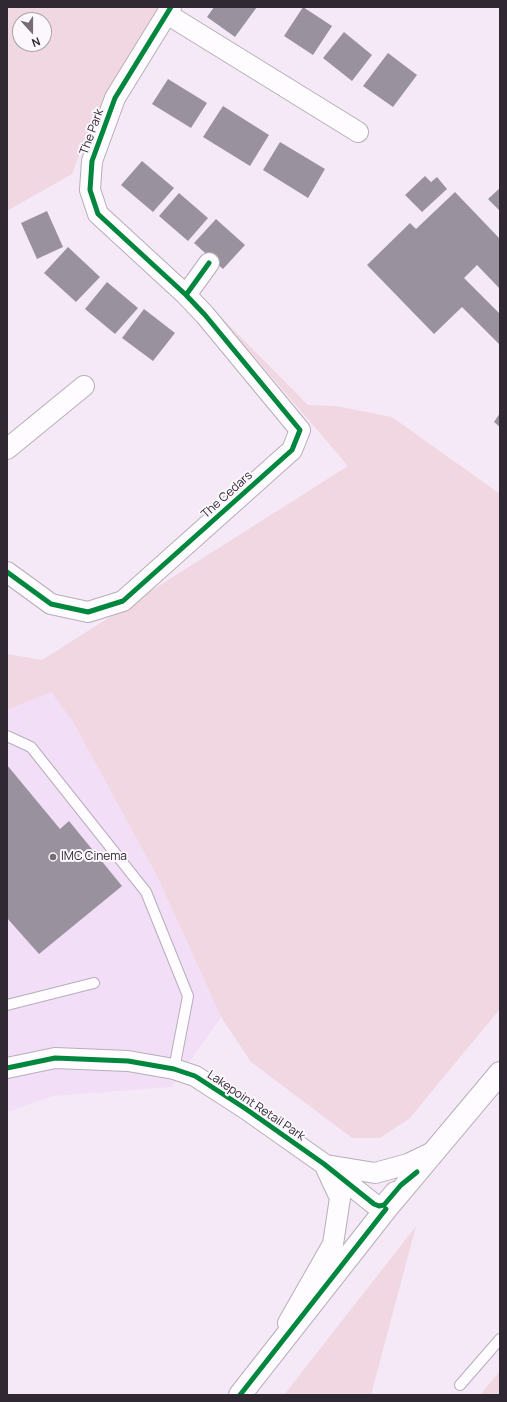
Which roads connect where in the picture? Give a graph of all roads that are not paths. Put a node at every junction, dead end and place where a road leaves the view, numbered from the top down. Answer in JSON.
{"nodes":[{"id":1,"x":169,"y":10,"type":"edge"},
{"id":2,"x":358,"y":132,"type":"dead end"},
{"id":3,"x":209,"y":263,"type":"dead end"},
{"id":4,"x":186,"y":295,"type":"junction"},
{"id":5,"x":84,"y":386,"type":"dead end"},
{"id":6,"x":7,"y":449,"type":"edge"},
{"id":7,"x":7,"y":572,"type":"edge"},
{"id":8,"x":7,"y":736,"type":"edge"},
{"id":9,"x":94,"y":983,"type":"dead end"},
{"id":10,"x":7,"y":1005,"type":"edge"},
{"id":11,"x":7,"y":1068,"type":"edge"},
{"id":12,"x":174,"y":1069,"type":"junction"},
{"id":13,"x":500,"y":1074,"type":"edge"},
{"id":14,"x":435,"y":1151,"type":"junction"},
{"id":15,"x":324,"y":1164,"type":"junction"},
{"id":16,"x":417,"y":1172,"type":"junction"},
{"id":17,"x":500,"y":1339,"type":"edge"},
{"id":18,"x":270,"y":1355,"type":"junction"},
{"id":19,"x":460,"y":1385,"type":"dead end"},
{"id":20,"x":240,"y":1395,"type":"edge"}],
"edges":[{"from":1,"to":2,"type":"street","name":"The Park"},
{"from":1,"to":4,"type":"street","name":"The Park"},
{"from":3,"to":4,"type":"street"},
{"from":4,"to":7,"type":"street","name":"The Cedars"},
{"from":5,"to":6,"type":"street"},
{"from":8,"to":12,"type":"lane"},
{"from":9,"to":10,"type":"lane"},
{"from":11,"to":12,"type":"street","name":"Lakepoint Retail Park"},
{"from":12,"to":15,"type":"street","name":"Lakepoint Retail Park"},
{"from":13,"to":14,"type":"street"},
{"from":14,"to":15,"type":"street"},
{"from":14,"to":16,"type":"street"},
{"from":15,"to":16,"type":"street","name":"Lakepoint Retail Park"},
{"from":15,"to":18,"type":"street"},
{"from":16,"to":18,"type":"street"},
{"from":17,"to":19,"type":"lane"},
{"from":18,"to":20,"type":"street"}]}
